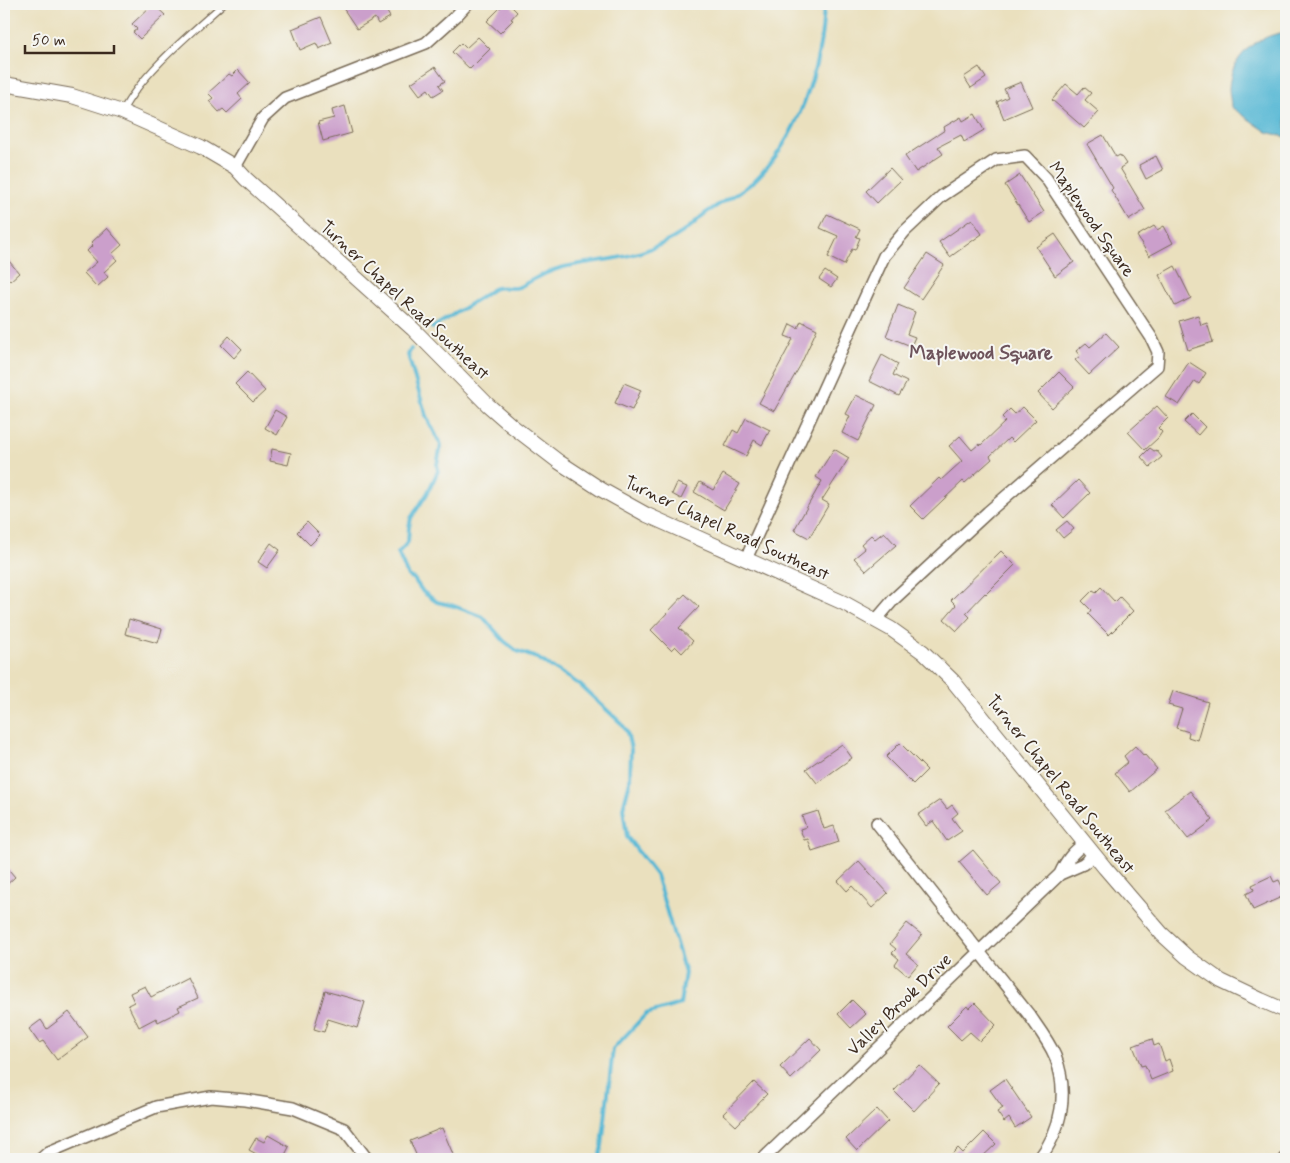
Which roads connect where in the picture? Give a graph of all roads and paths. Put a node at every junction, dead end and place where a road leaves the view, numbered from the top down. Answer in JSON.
{"nodes":[{"id":1,"x":223,"y":4,"type":"edge"},
{"id":2,"x":467,"y":4,"type":"edge"},
{"id":3,"x":4,"y":84,"type":"edge"},
{"id":4,"x":122,"y":112,"type":"junction"},
{"id":5,"x":235,"y":167,"type":"junction"},
{"id":6,"x":746,"y":560,"type":"junction"},
{"id":7,"x":876,"y":620,"type":"junction"},
{"id":8,"x":877,"y":823,"type":"dead end"},
{"id":9,"x":1085,"y":843,"type":"junction"},
{"id":10,"x":1094,"y":855,"type":"junction"},
{"id":11,"x":1060,"y":874,"type":"junction"},
{"id":12,"x":979,"y":951,"type":"junction"},
{"id":13,"x":1286,"y":1010,"type":"edge"},
{"id":14,"x":41,"y":1159,"type":"edge"},
{"id":15,"x":367,"y":1159,"type":"edge"},
{"id":16,"x":763,"y":1159,"type":"edge"},
{"id":17,"x":1039,"y":1159,"type":"edge"}],
"edges":[{"from":1,"to":4,"type":"lane"},
{"from":2,"to":5,"type":"street"},
{"from":3,"to":4,"type":"street","name":"Turner Chapel Road Southeast"},
{"from":4,"to":5,"type":"street","name":"Turner Chapel Road Southeast"},
{"from":5,"to":6,"type":"street","name":"Turner Chapel Road Southeast"},
{"from":6,"to":7,"type":"street","name":"Turner Chapel Road Southeast"},
{"from":6,"to":7,"type":"street","name":"Maplewood Square"},
{"from":7,"to":9,"type":"street","name":"Turner Chapel Road Southeast"},
{"from":8,"to":12,"type":"street"},
{"from":9,"to":10,"type":"street","name":"Turner Chapel Road Southeast"},
{"from":9,"to":11,"type":"street","name":"Valley Brook Drive"},
{"from":10,"to":11,"type":"street","name":"Valley Brook Drive"},
{"from":10,"to":13,"type":"street","name":"Turner Chapel Road Southeast"},
{"from":11,"to":12,"type":"street","name":"Valley Brook Drive"},
{"from":12,"to":16,"type":"street","name":"Valley Brook Drive"},
{"from":12,"to":17,"type":"street"},
{"from":14,"to":15,"type":"street"}]}
